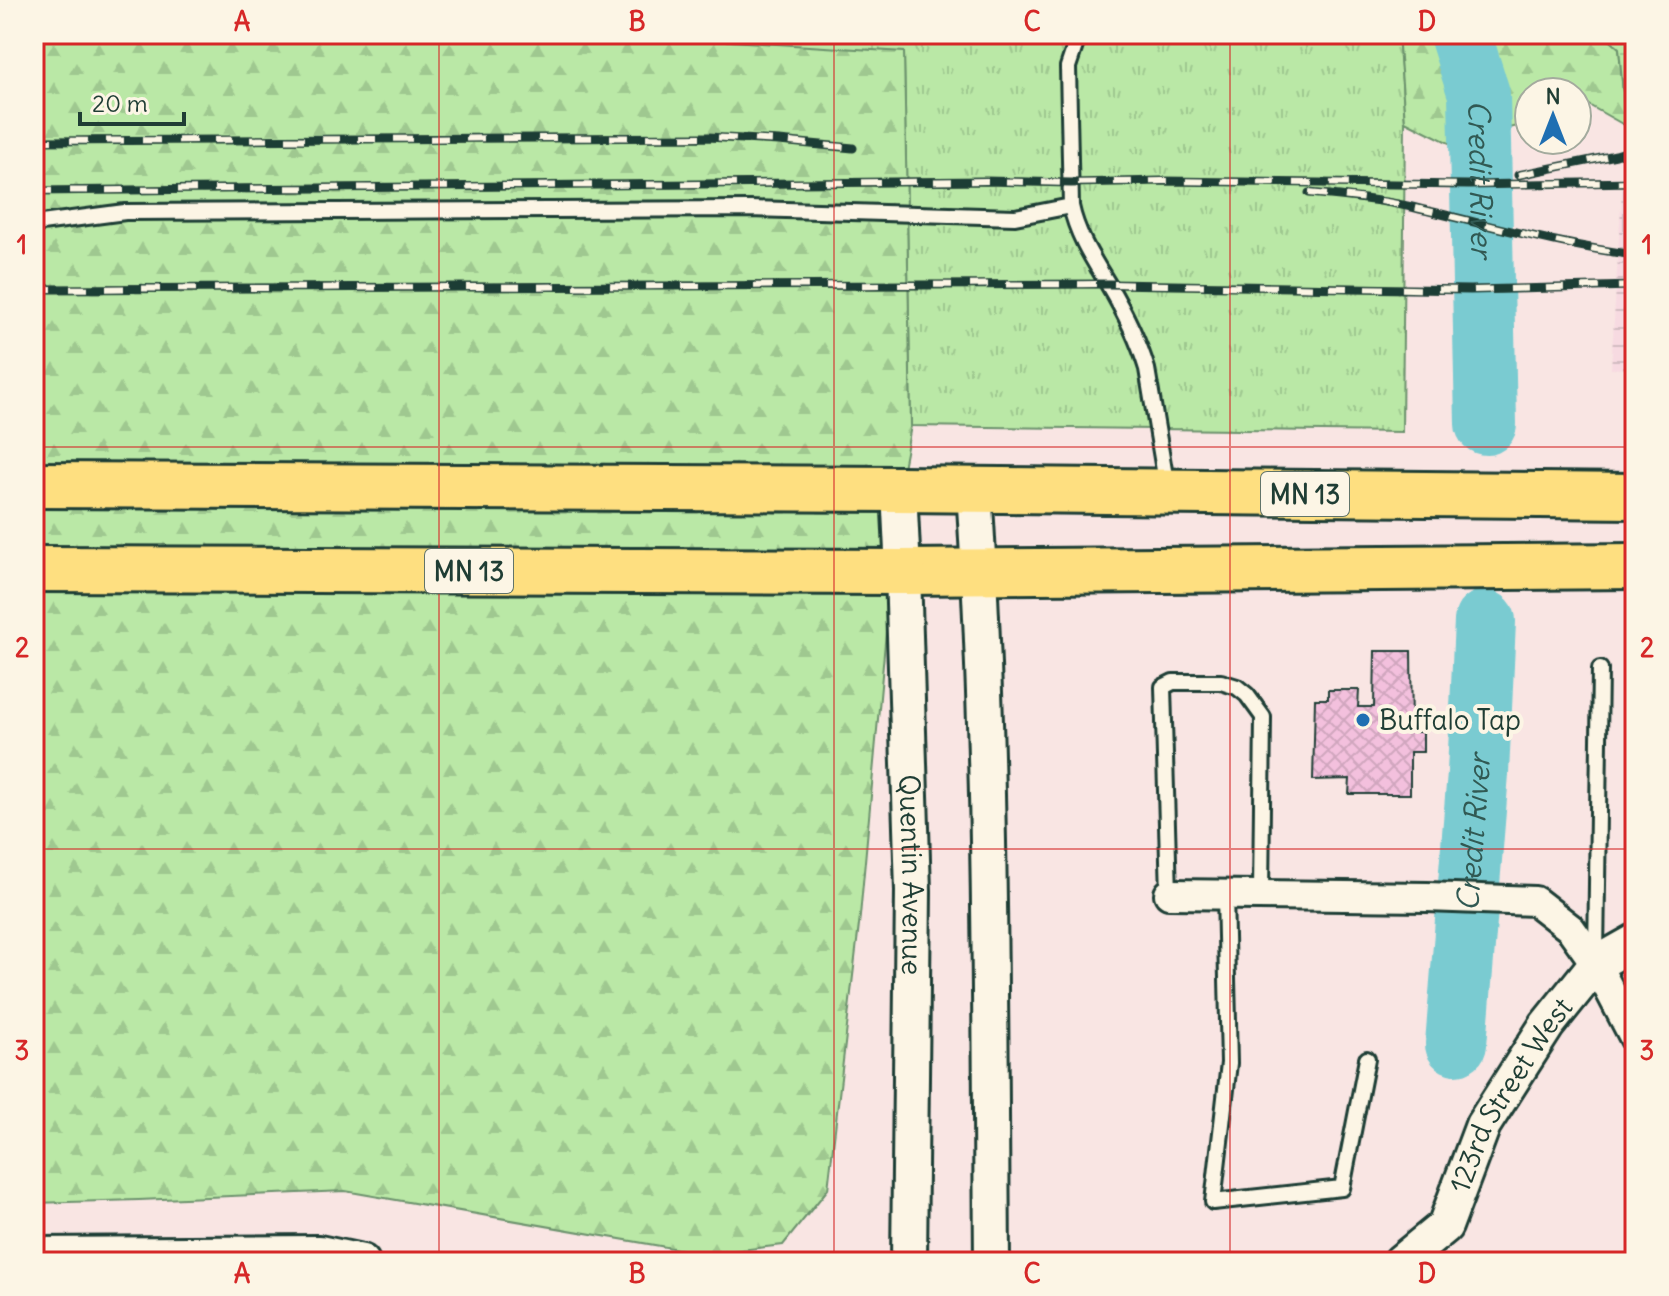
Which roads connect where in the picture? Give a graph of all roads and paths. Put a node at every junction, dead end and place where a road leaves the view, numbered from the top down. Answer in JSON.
{"nodes":[{"id":1,"x":1079,"y":34,"type":"edge"},
{"id":2,"x":1071,"y":206,"type":"junction"},
{"id":3,"x":34,"y":224,"type":"edge"},
{"id":4,"x":34,"y":485,"type":"edge"},
{"id":5,"x":899,"y":489,"type":"junction"},
{"id":6,"x":974,"y":490,"type":"junction"},
{"id":7,"x":1168,"y":492,"type":"junction"},
{"id":8,"x":1635,"y":496,"type":"edge"},
{"id":9,"x":1635,"y":566,"type":"edge"},
{"id":10,"x":34,"y":569,"type":"edge"},
{"id":11,"x":903,"y":572,"type":"junction"},
{"id":12,"x":980,"y":572,"type":"junction"},
{"id":13,"x":1600,"y":669,"type":"dead end"},
{"id":14,"x":1169,"y":894,"type":"joint"},
{"id":15,"x":1225,"y":894,"type":"junction"},
{"id":16,"x":1261,"y":894,"type":"junction"},
{"id":17,"x":1635,"y":942,"type":"edge"},
{"id":18,"x":1596,"y":964,"type":"junction"},
{"id":19,"x":1635,"y":1039,"type":"edge"},
{"id":20,"x":1367,"y":1059,"type":"dead end"},
{"id":21,"x":34,"y":1255,"type":"edge"},
{"id":22,"x":358,"y":1262,"type":"edge"},
{"id":23,"x":909,"y":1262,"type":"edge"},
{"id":24,"x":992,"y":1262,"type":"edge"},
{"id":25,"x":1401,"y":1262,"type":"edge"}],
"edges":[{"from":1,"to":2,"type":"lane"},
{"from":2,"to":3,"type":"lane"},
{"from":2,"to":7,"type":"lane"},
{"from":4,"to":5,"type":"highway","number":"MN 13"},
{"from":5,"to":6,"type":"highway","number":"MN 13"},
{"from":5,"to":11,"type":"street","name":"Quentin Avenue"},
{"from":6,"to":7,"type":"highway","number":"MN 13"},
{"from":6,"to":12,"type":"street"},
{"from":7,"to":8,"type":"highway","number":"MN 13"},
{"from":9,"to":12,"type":"highway","number":"MN 13"},
{"from":10,"to":11,"type":"highway","number":"MN 13"},
{"from":11,"to":12,"type":"highway","number":"MN 13"},
{"from":11,"to":23,"type":"street","name":"Quentin Avenue"},
{"from":12,"to":24,"type":"street"},
{"from":13,"to":18,"type":"lane"},
{"from":14,"to":15,"type":"street"},
{"from":14,"to":16,"type":"lane"},
{"from":15,"to":16,"type":"street"},
{"from":15,"to":20,"type":"lane"},
{"from":16,"to":18,"type":"street"},
{"from":17,"to":18,"type":"street","name":"123rd Street West"},
{"from":18,"to":19,"type":"street"},
{"from":18,"to":25,"type":"street","name":"123rd Street West"},
{"from":21,"to":22,"type":"street"}]}
